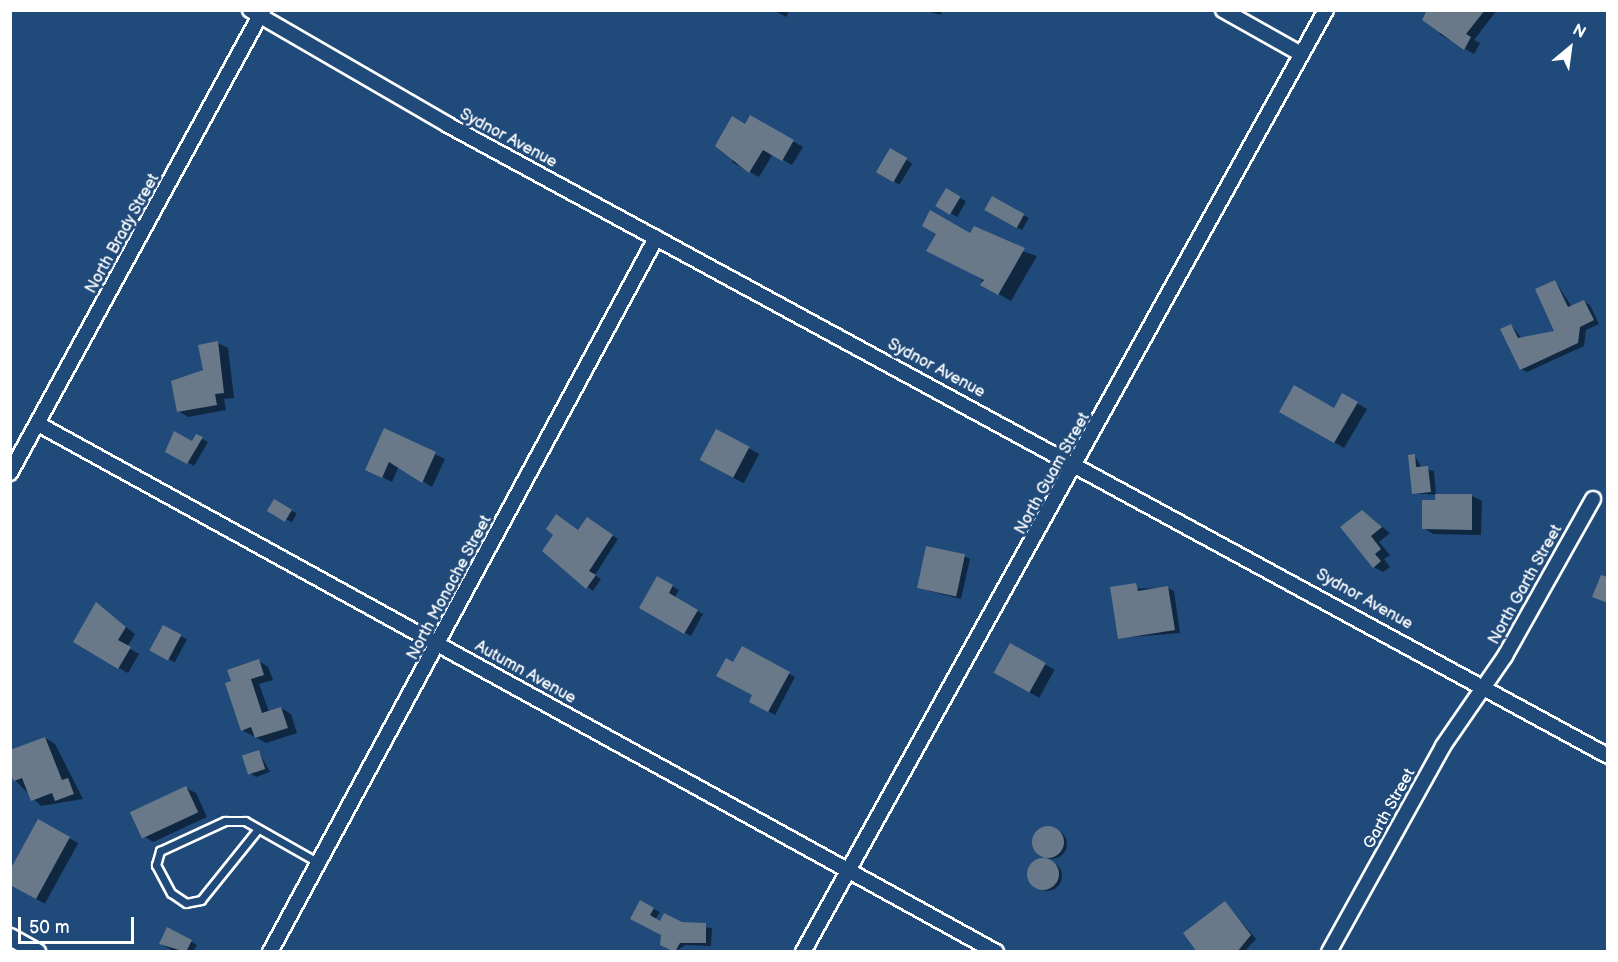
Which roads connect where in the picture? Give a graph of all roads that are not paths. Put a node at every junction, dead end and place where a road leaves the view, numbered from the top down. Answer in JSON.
{"nodes":[{"id":1,"x":1223,"y":10,"type":"edge"},
{"id":2,"x":1326,"y":10,"type":"edge"},
{"id":3,"x":258,"y":12,"type":"edge"},
{"id":4,"x":1301,"y":54,"type":"junction"},
{"id":5,"x":656,"y":238,"type":"junction"},
{"id":6,"x":38,"y":424,"type":"junction"},
{"id":7,"x":1078,"y":464,"type":"junction"},
{"id":8,"x":10,"y":473,"type":"edge"},
{"id":9,"x":1593,"y":499,"type":"dead end"},
{"id":10,"x":439,"y":644,"type":"junction"},
{"id":11,"x":1485,"y":686,"type":"junction"},
{"id":12,"x":1608,"y":756,"type":"edge"},
{"id":13,"x":258,"y":829,"type":"junction"},
{"id":14,"x":319,"y":863,"type":"junction"},
{"id":15,"x":848,"y":870,"type":"junction"},
{"id":16,"x":10,"y":937,"type":"edge"},
{"id":17,"x":37,"y":951,"type":"edge"},
{"id":18,"x":270,"y":951,"type":"edge"},
{"id":19,"x":803,"y":951,"type":"edge"},
{"id":20,"x":996,"y":951,"type":"edge"},
{"id":21,"x":1329,"y":951,"type":"edge"}],
"edges":[{"from":1,"to":4,"type":"street"},
{"from":2,"to":4,"type":"street","name":"North Guam Street"},
{"from":3,"to":5,"type":"street","name":"Sydnor Avenue"},
{"from":3,"to":6,"type":"street","name":"North Brady Street"},
{"from":4,"to":7,"type":"street","name":"North Guam Street"},
{"from":5,"to":7,"type":"street","name":"Sydnor Avenue"},
{"from":5,"to":10,"type":"street","name":"North Monache Street"},
{"from":6,"to":8,"type":"street","name":"North Brady Street"},
{"from":6,"to":10,"type":"street","name":"Autumn Avenue"},
{"from":7,"to":11,"type":"street","name":"Sydnor Avenue"},
{"from":7,"to":15,"type":"street","name":"North Guam Street"},
{"from":9,"to":11,"type":"street","name":"North Garth Street"},
{"from":10,"to":14,"type":"street","name":"North Monache Street"},
{"from":10,"to":15,"type":"street","name":"Autumn Avenue"},
{"from":11,"to":12,"type":"street","name":"Sydnor Avenue"},
{"from":11,"to":21,"type":"street","name":"Garth Street"},
{"from":13,"to":13,"type":"lane"},
{"from":13,"to":14,"type":"lane"},
{"from":14,"to":18,"type":"street","name":"North Monache Street"},
{"from":15,"to":19,"type":"street","name":"North Guam Street"},
{"from":15,"to":20,"type":"street","name":"Autumn Avenue"},
{"from":16,"to":17,"type":"street"}]}
